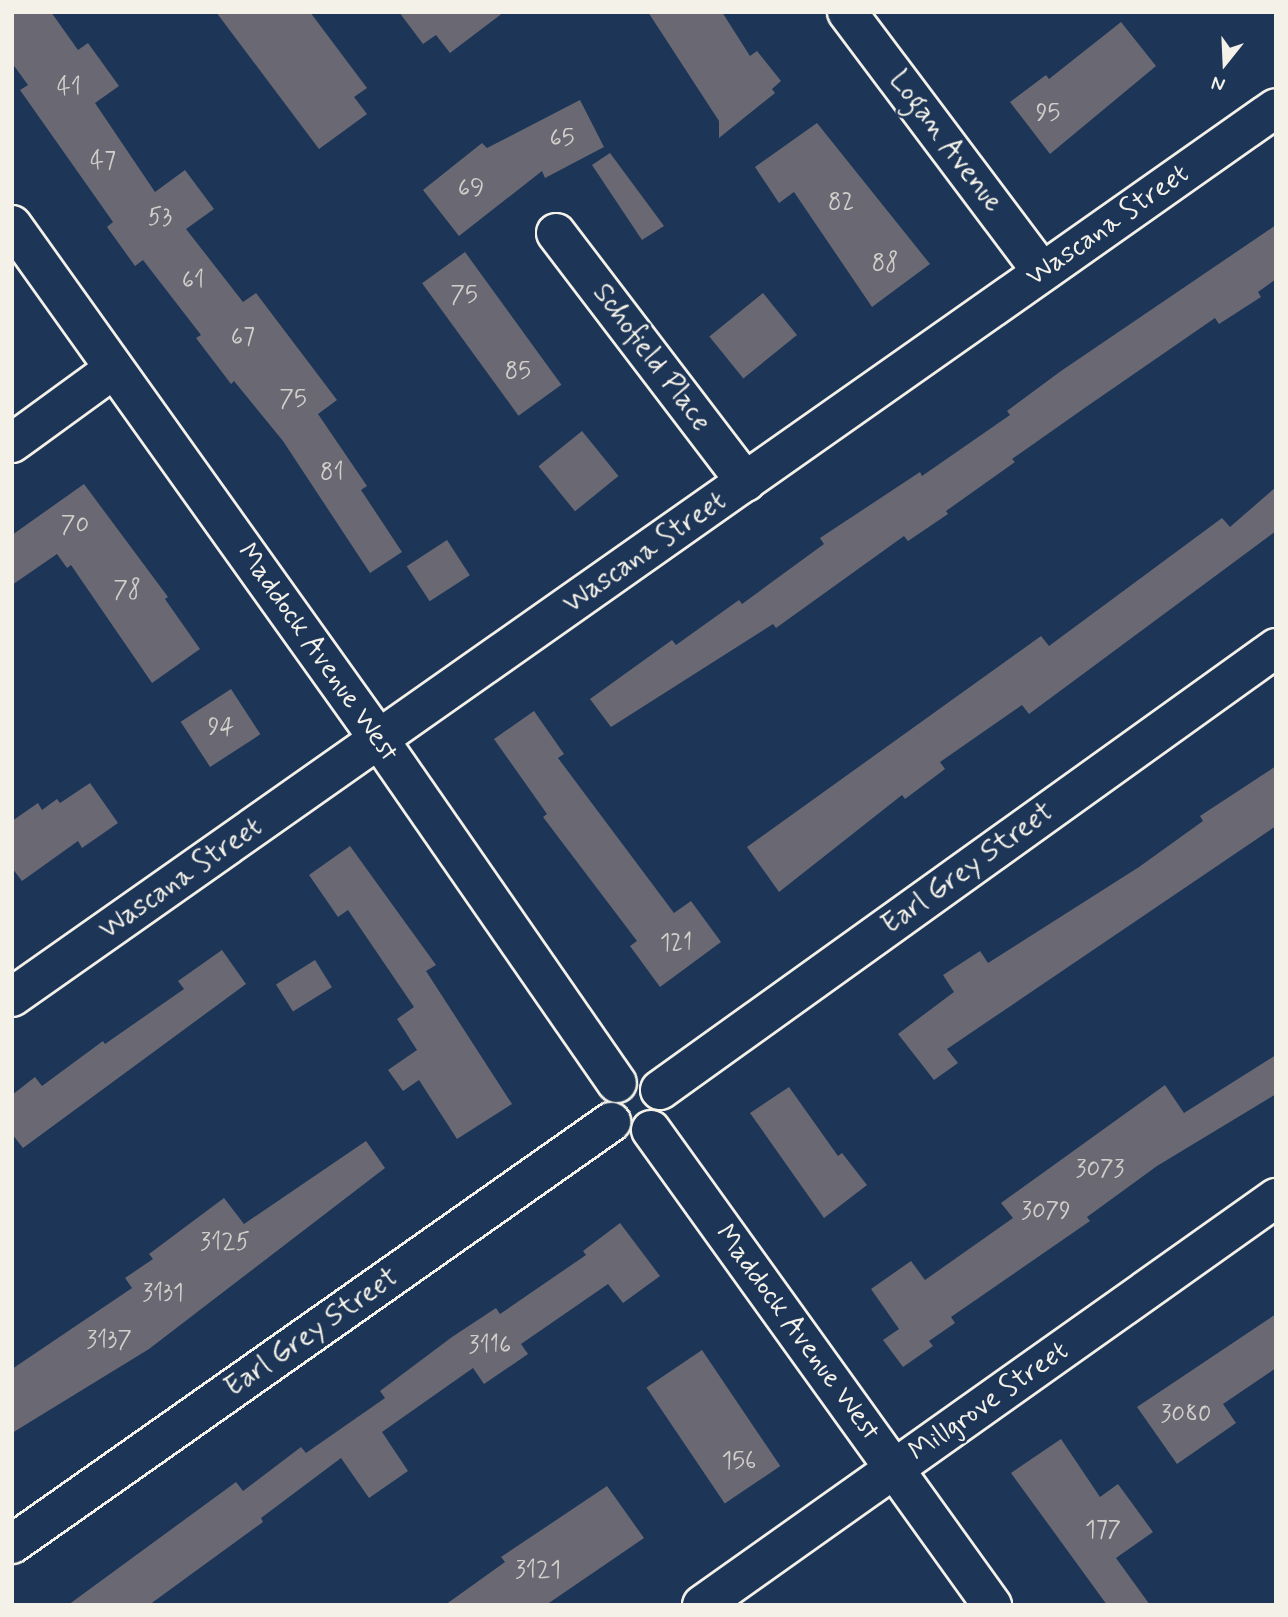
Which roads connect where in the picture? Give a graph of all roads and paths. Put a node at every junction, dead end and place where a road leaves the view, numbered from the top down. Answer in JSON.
{"nodes":[{"id":1,"x":847,"y":12,"type":"edge"},
{"id":2,"x":1276,"y":108,"type":"edge"},
{"id":3,"x":12,"y":225,"type":"edge"},
{"id":4,"x":556,"y":233,"type":"dead end"},
{"id":5,"x":1042,"y":272,"type":"junction"},
{"id":6,"x":114,"y":369,"type":"junction"},
{"id":7,"x":12,"y":443,"type":"edge"},
{"id":8,"x":746,"y":482,"type":"junction"},
{"id":9,"x":1276,"y":648,"type":"edge"},
{"id":10,"x":380,"y":741,"type":"junction"},
{"id":11,"x":12,"y":997,"type":"edge"},
{"id":12,"x":617,"y":1083,"type":"junction"},
{"id":13,"x":660,"y":1090,"type":"junction"},
{"id":14,"x":611,"y":1122,"type":"junction"},
{"id":15,"x":650,"y":1130,"type":"junction"},
{"id":16,"x":1276,"y":1198,"type":"edge"},
{"id":17,"x":895,"y":1468,"type":"junction"},
{"id":18,"x":12,"y":1544,"type":"edge"},
{"id":19,"x":702,"y":1605,"type":"edge"},
{"id":20,"x":992,"y":1605,"type":"edge"}],
"edges":[{"from":1,"to":5,"type":"street","name":"Logan Avenue"},
{"from":2,"to":5,"type":"street","name":"Wascana Street"},
{"from":3,"to":6,"type":"street","name":"Maddock Avenue West"},
{"from":4,"to":8,"type":"street","name":"Schofield Place"},
{"from":5,"to":8,"type":"street","name":"Wascana Street"},
{"from":6,"to":7,"type":"street"},
{"from":6,"to":10,"type":"street","name":"Maddock Avenue West"},
{"from":8,"to":10,"type":"street","name":"Wascana Street"},
{"from":9,"to":13,"type":"street","name":"Earl Grey Street"},
{"from":10,"to":11,"type":"street","name":"Wascana Street"},
{"from":10,"to":12,"type":"street","name":"Maddock Avenue West"},
{"from":12,"to":13,"type":"street"},
{"from":12,"to":14,"type":"street"},
{"from":13,"to":15,"type":"street"},
{"from":14,"to":15,"type":"street"},
{"from":14,"to":18,"type":"street","name":"Earl Grey Street"},
{"from":15,"to":17,"type":"street","name":"Maddock Avenue West"},
{"from":16,"to":17,"type":"street","name":"Millgrove Street"},
{"from":17,"to":19,"type":"street","name":"Millgrove Street"},
{"from":17,"to":20,"type":"street","name":"Maddock Avenue West"}]}
